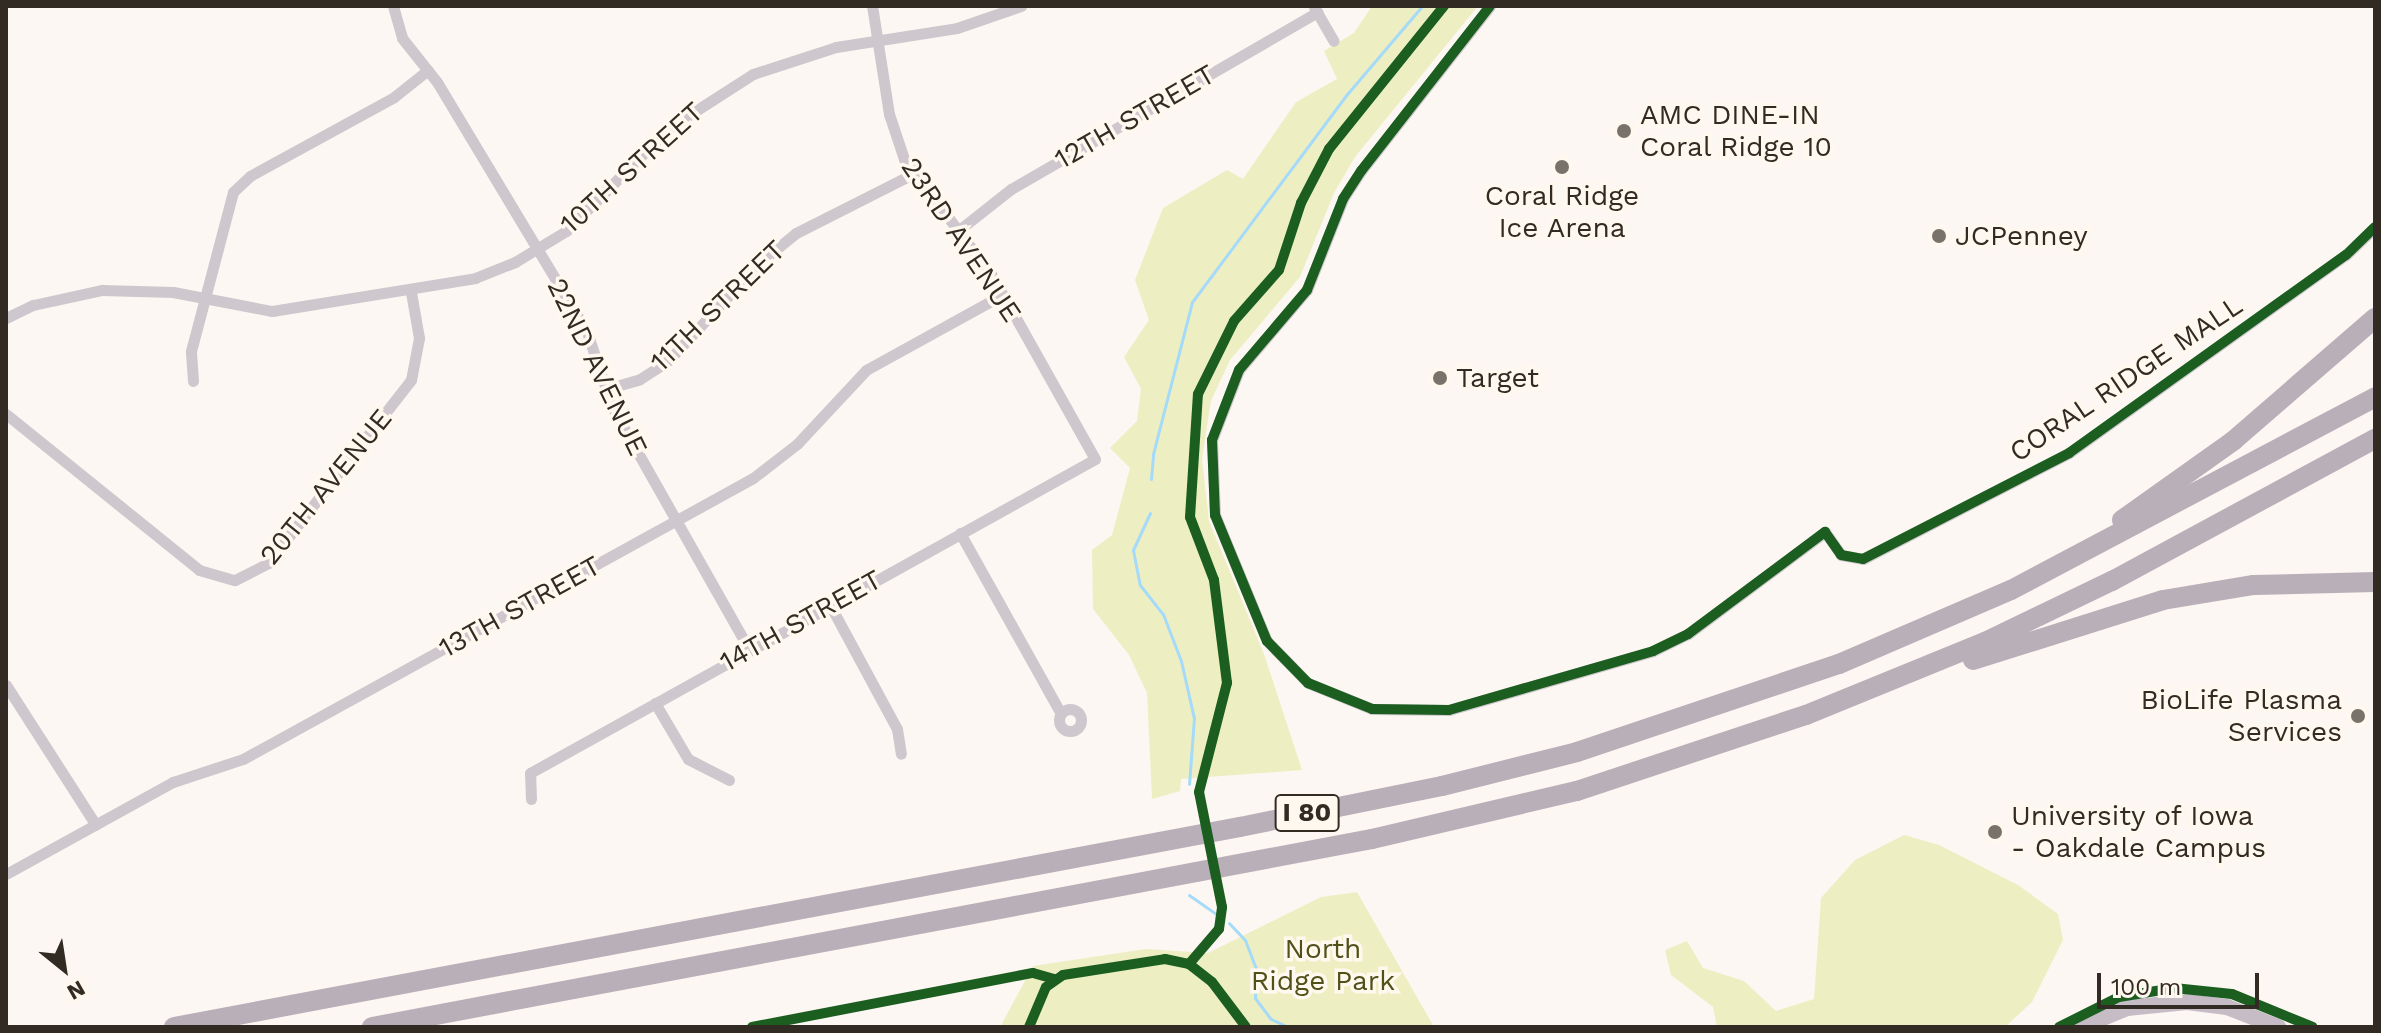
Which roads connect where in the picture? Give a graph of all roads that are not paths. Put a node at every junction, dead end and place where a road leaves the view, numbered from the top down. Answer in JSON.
{"nodes":[{"id":1,"x":393,"y":6,"type":"edge"},
{"id":2,"x":872,"y":6,"type":"edge"},
{"id":3,"x":1021,"y":6,"type":"edge"},
{"id":4,"x":1490,"y":6,"type":"edge"},
{"id":5,"x":1315,"y":9,"type":"edge"},
{"id":6,"x":878,"y":41,"type":"junction"},
{"id":7,"x":1334,"y":41,"type":"dead end"},
{"id":8,"x":428,"y":70,"type":"junction"},
{"id":9,"x":913,"y":174,"type":"junction"},
{"id":10,"x":2375,"y":227,"type":"edge"},
{"id":11,"x":959,"y":230,"type":"junction"},
{"id":12,"x":538,"y":250,"type":"junction"},
{"id":13,"x":411,"y":292,"type":"junction"},
{"id":14,"x":1002,"y":295,"type":"junction"},
{"id":15,"x":204,"y":300,"type":"junction"},
{"id":16,"x":6,"y":318,"type":"edge"},
{"id":17,"x":2375,"y":318,"type":"edge"},
{"id":18,"x":193,"y":381,"type":"dead end"},
{"id":19,"x":606,"y":389,"type":"junction"},
{"id":20,"x":2375,"y":397,"type":"edge"},
{"id":21,"x":6,"y":414,"type":"edge"},
{"id":22,"x":2375,"y":439,"type":"edge"},
{"id":23,"x":1095,"y":459,"type":"joint"},
{"id":24,"x":678,"y":520,"type":"junction"},
{"id":25,"x":960,"y":533,"type":"junction"},
{"id":26,"x":2375,"y":582,"type":"edge"},
{"id":27,"x":830,"y":605,"type":"junction"},
{"id":28,"x":1925,"y":628,"type":"junction"},
{"id":29,"x":749,"y":649,"type":"junction"},
{"id":30,"x":6,"y":685,"type":"edge"},
{"id":31,"x":655,"y":703,"type":"junction"},
{"id":32,"x":1061,"y":714,"type":"dead end"},
{"id":33,"x":1806,"y":715,"type":"junction"},
{"id":34,"x":901,"y":754,"type":"dead end"},
{"id":35,"x":729,"y":780,"type":"dead end"},
{"id":36,"x":531,"y":799,"type":"dead end"},
{"id":37,"x":96,"y":825,"type":"junction"},
{"id":38,"x":6,"y":874,"type":"edge"},
{"id":39,"x":174,"y":1027,"type":"edge"},
{"id":40,"x":372,"y":1027,"type":"edge"},
{"id":41,"x":2081,"y":1027,"type":"edge"},
{"id":42,"x":2278,"y":1027,"type":"edge"}],
"edges":[{"from":1,"to":8,"type":"street","name":"22ND AVENUE"},
{"from":2,"to":6,"type":"street","name":"23RD AVENUE"},
{"from":3,"to":6,"type":"street","name":"10TH STREET"},
{"from":4,"to":10,"type":"street","name":"CORAL RIDGE MALL"},
{"from":5,"to":7,"type":"street"},
{"from":5,"to":11,"type":"street","name":"12TH STREET"},
{"from":6,"to":9,"type":"street","name":"23RD AVENUE"},
{"from":6,"to":12,"type":"street","name":"10TH STREET"},
{"from":8,"to":12,"type":"street","name":"22ND AVENUE"},
{"from":8,"to":15,"type":"street"},
{"from":9,"to":11,"type":"street","name":"23RD AVENUE"},
{"from":9,"to":19,"type":"street","name":"11TH STREET"},
{"from":11,"to":14,"type":"street","name":"23RD AVENUE"},
{"from":12,"to":13,"type":"street","name":"10TH STREET"},
{"from":12,"to":19,"type":"street","name":"22ND AVENUE"},
{"from":13,"to":15,"type":"street","name":"10TH STREET"},
{"from":13,"to":21,"type":"street","name":"20TH AVENUE"},
{"from":14,"to":23,"type":"street","name":"23RD AVENUE"},
{"from":14,"to":24,"type":"street","name":"13TH STREET"},
{"from":15,"to":16,"type":"street","name":"10TH STREET"},
{"from":15,"to":18,"type":"street"},
{"from":17,"to":28,"type":"highway"},
{"from":19,"to":24,"type":"street","name":"22ND AVENUE"},
{"from":20,"to":28,"type":"highway","number":"I 80"},
{"from":22,"to":33,"type":"highway","number":"I 80"},
{"from":23,"to":25,"type":"street","name":"14TH STREET"},
{"from":24,"to":29,"type":"street","name":"22ND AVENUE"},
{"from":24,"to":37,"type":"street","name":"13TH STREET"},
{"from":25,"to":27,"type":"street","name":"14TH STREET"},
{"from":25,"to":32,"type":"street"},
{"from":26,"to":33,"type":"highway"},
{"from":27,"to":29,"type":"street","name":"14TH STREET"},
{"from":27,"to":34,"type":"street"},
{"from":28,"to":39,"type":"highway","number":"I 80"},
{"from":29,"to":31,"type":"street","name":"14TH STREET"},
{"from":30,"to":37,"type":"street"},
{"from":31,"to":35,"type":"street"},
{"from":31,"to":36,"type":"street","name":"14TH STREET"},
{"from":33,"to":40,"type":"highway","number":"I 80"},
{"from":37,"to":38,"type":"street","name":"13TH STREET"},
{"from":41,"to":42,"type":"street"}]}
